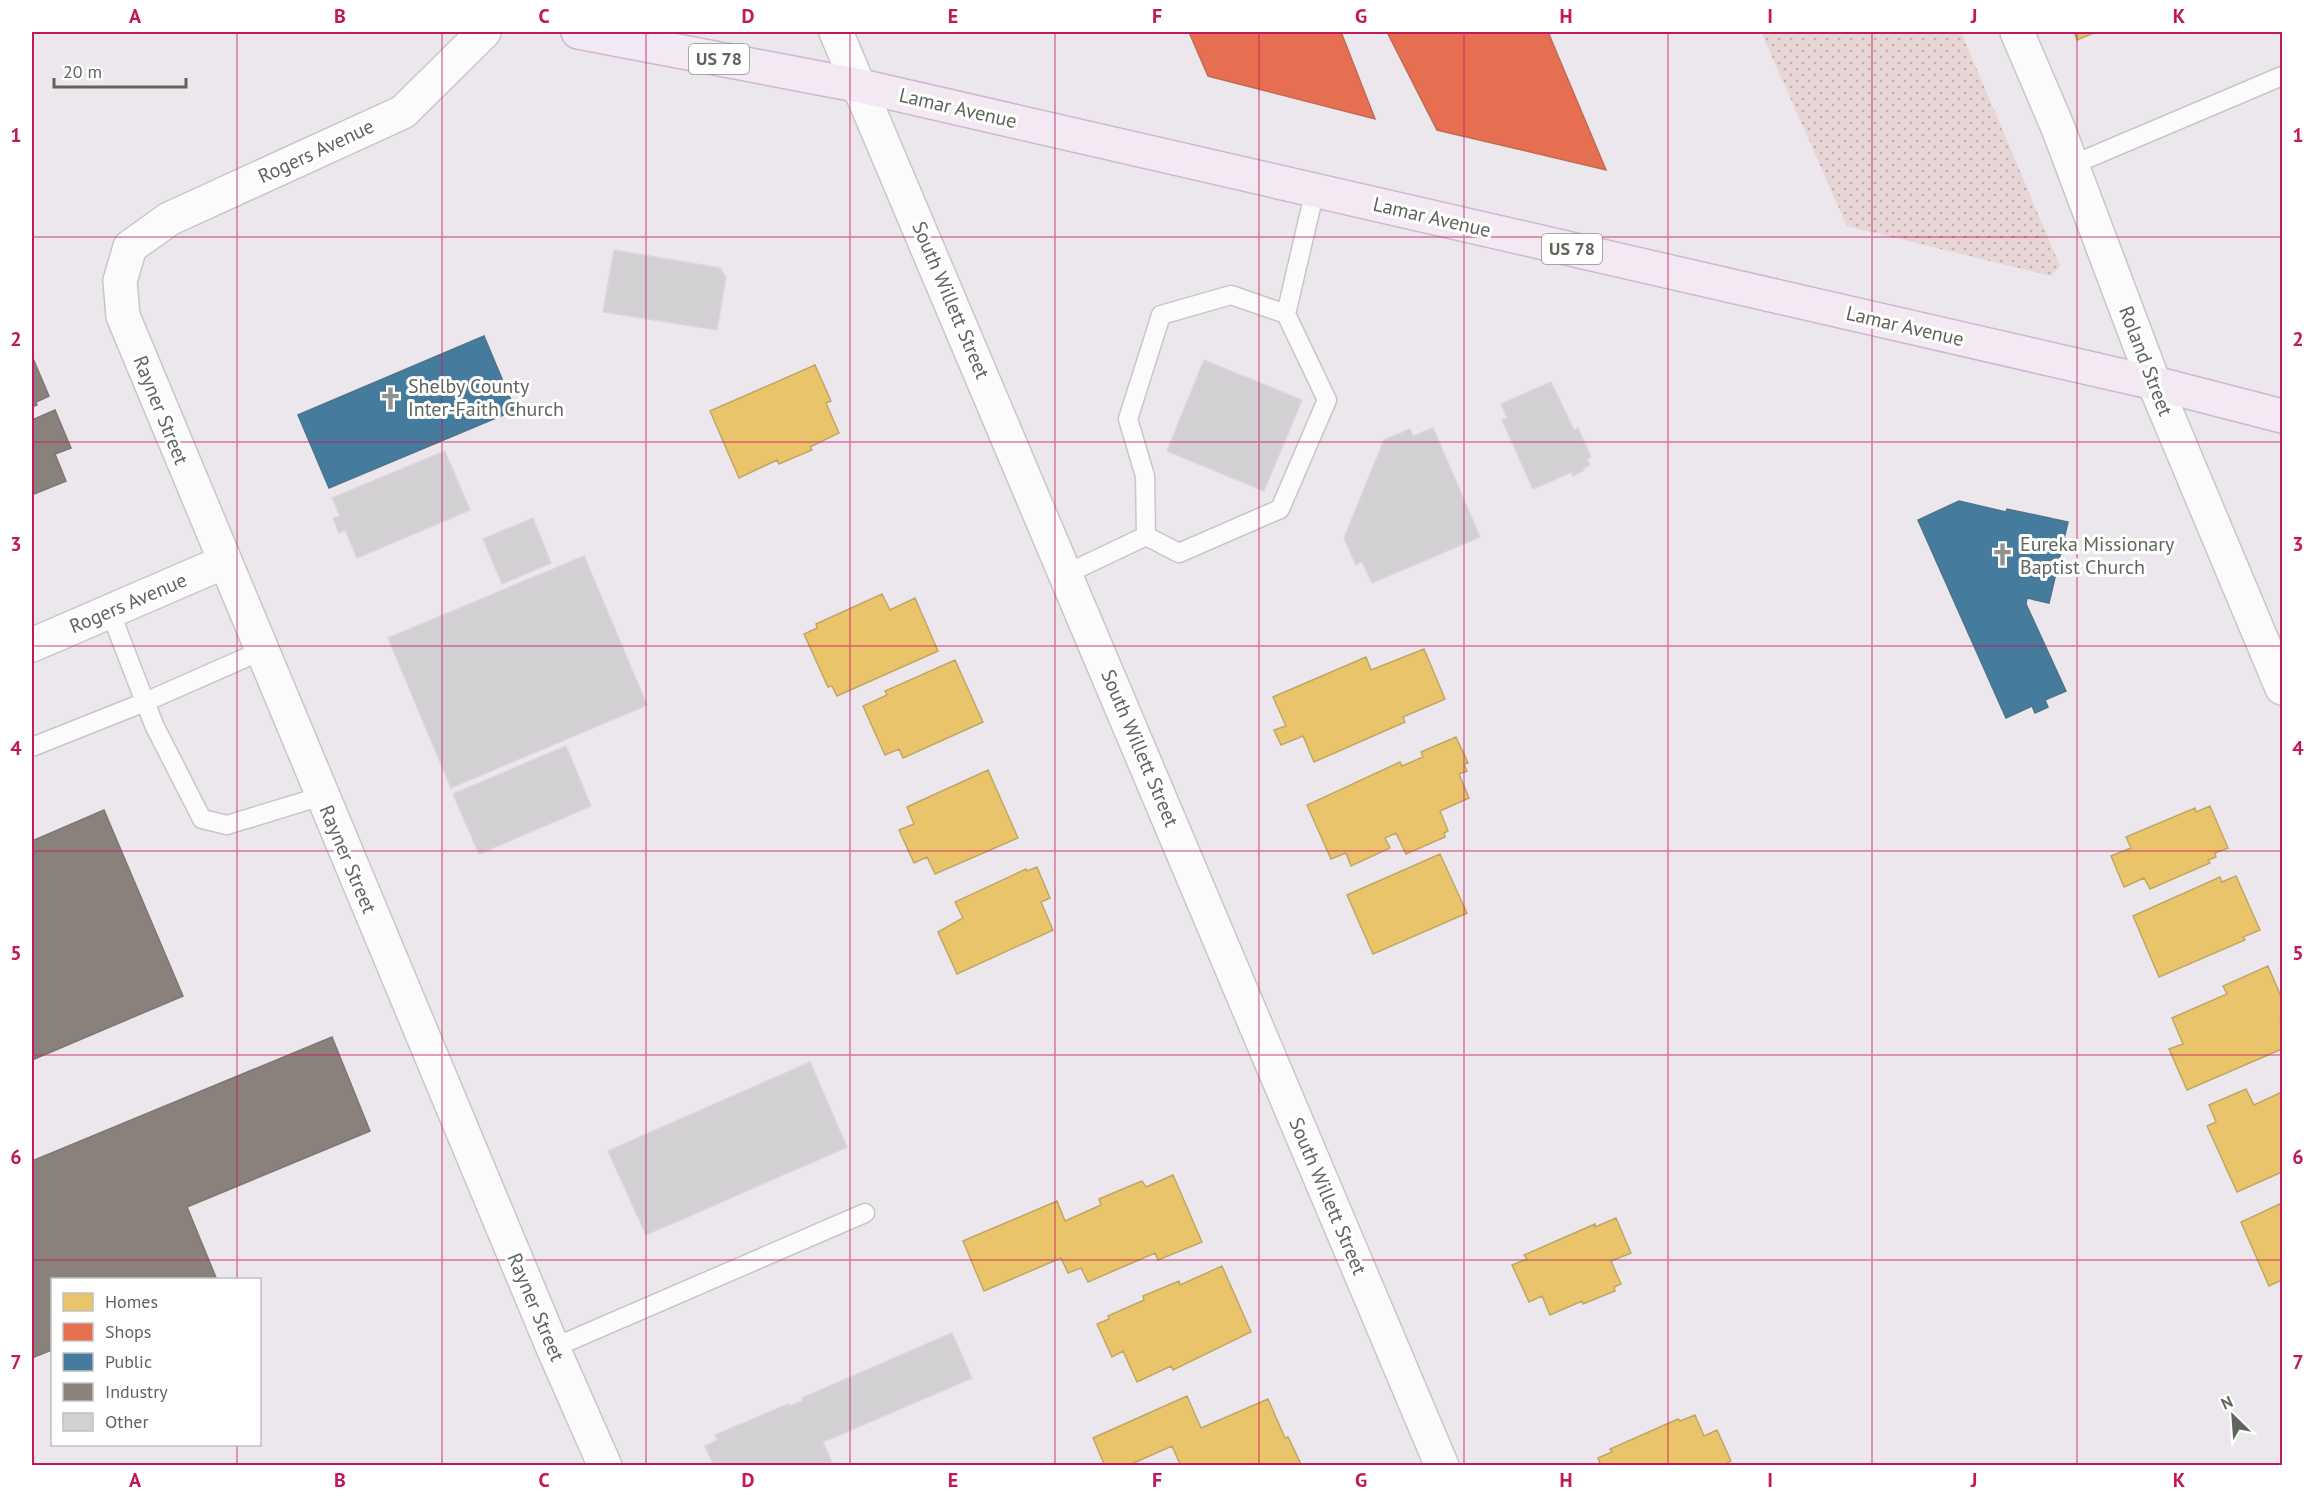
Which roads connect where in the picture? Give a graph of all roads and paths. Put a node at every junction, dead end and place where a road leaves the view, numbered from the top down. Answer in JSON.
{"nodes":[{"id":1,"x":484,"y":32,"type":"edge"},
{"id":2,"x":578,"y":32,"type":"edge"},
{"id":3,"x":836,"y":32,"type":"edge"},
{"id":4,"x":2017,"y":32,"type":"edge"},
{"id":5,"x":2283,"y":76,"type":"edge"},
{"id":6,"x":861,"y":86,"type":"junction"},
{"id":7,"x":2072,"y":165,"type":"junction"},
{"id":8,"x":1315,"y":190,"type":"junction"},
{"id":9,"x":130,"y":247,"type":"joint"},
{"id":10,"x":1286,"y":314,"type":"junction"},
{"id":11,"x":2154,"y":383,"type":"junction"},
{"id":12,"x":2283,"y":416,"type":"edge"},
{"id":13,"x":1146,"y":536,"type":"junction"},
{"id":14,"x":224,"y":562,"type":"junction"},
{"id":15,"x":1066,"y":574,"type":"junction"},
{"id":16,"x":110,"y":611,"type":"junction"},
{"id":17,"x":32,"y":645,"type":"edge"},
{"id":18,"x":261,"y":651,"type":"junction"},
{"id":19,"x":2283,"y":688,"type":"edge"},
{"id":20,"x":145,"y":702,"type":"junction"},
{"id":21,"x":32,"y":747,"type":"edge"},
{"id":22,"x":322,"y":796,"type":"junction"},
{"id":23,"x":865,"y":1213,"type":"dead end"},
{"id":24,"x":553,"y":1348,"type":"junction"},
{"id":25,"x":605,"y":1466,"type":"edge"},
{"id":26,"x":1442,"y":1466,"type":"edge"}],
"edges":[{"from":1,"to":9,"type":"street","name":"Rogers Avenue"},
{"from":2,"to":6,"type":"main road","name":"Lamar Avenue","number":"US 78"},
{"from":3,"to":6,"type":"street","name":"South Willett Street"},
{"from":4,"to":7,"type":"street","name":"Roland Street"},
{"from":5,"to":7,"type":"lane"},
{"from":6,"to":8,"type":"main road","name":"Lamar Avenue","number":"US 78"},
{"from":6,"to":15,"type":"street","name":"South Willett Street"},
{"from":7,"to":11,"type":"street","name":"Roland Street"},
{"from":8,"to":10,"type":"lane"},
{"from":8,"to":11,"type":"main road","name":"Lamar Avenue","number":"US 78"},
{"from":9,"to":14,"type":"street","name":"Rayner Street"},
{"from":10,"to":13,"type":"lane"},
{"from":10,"to":13,"type":"lane"},
{"from":11,"to":12,"type":"main road","name":"Lamar Avenue","number":"US 78"},
{"from":11,"to":19,"type":"street","name":"Roland Street"},
{"from":13,"to":15,"type":"lane"},
{"from":14,"to":16,"type":"street","name":"Rogers Avenue"},
{"from":14,"to":18,"type":"street","name":"Rayner Street"},
{"from":15,"to":26,"type":"street","name":"South Willett Street"},
{"from":16,"to":17,"type":"street","name":"Rogers Avenue"},
{"from":16,"to":20,"type":"lane"},
{"from":18,"to":20,"type":"lane"},
{"from":18,"to":22,"type":"street","name":"Rayner Street"},
{"from":20,"to":21,"type":"lane"},
{"from":20,"to":22,"type":"lane"},
{"from":22,"to":24,"type":"street","name":"Rayner Street"},
{"from":23,"to":24,"type":"lane"},
{"from":24,"to":25,"type":"street","name":"Rayner Street"}]}
